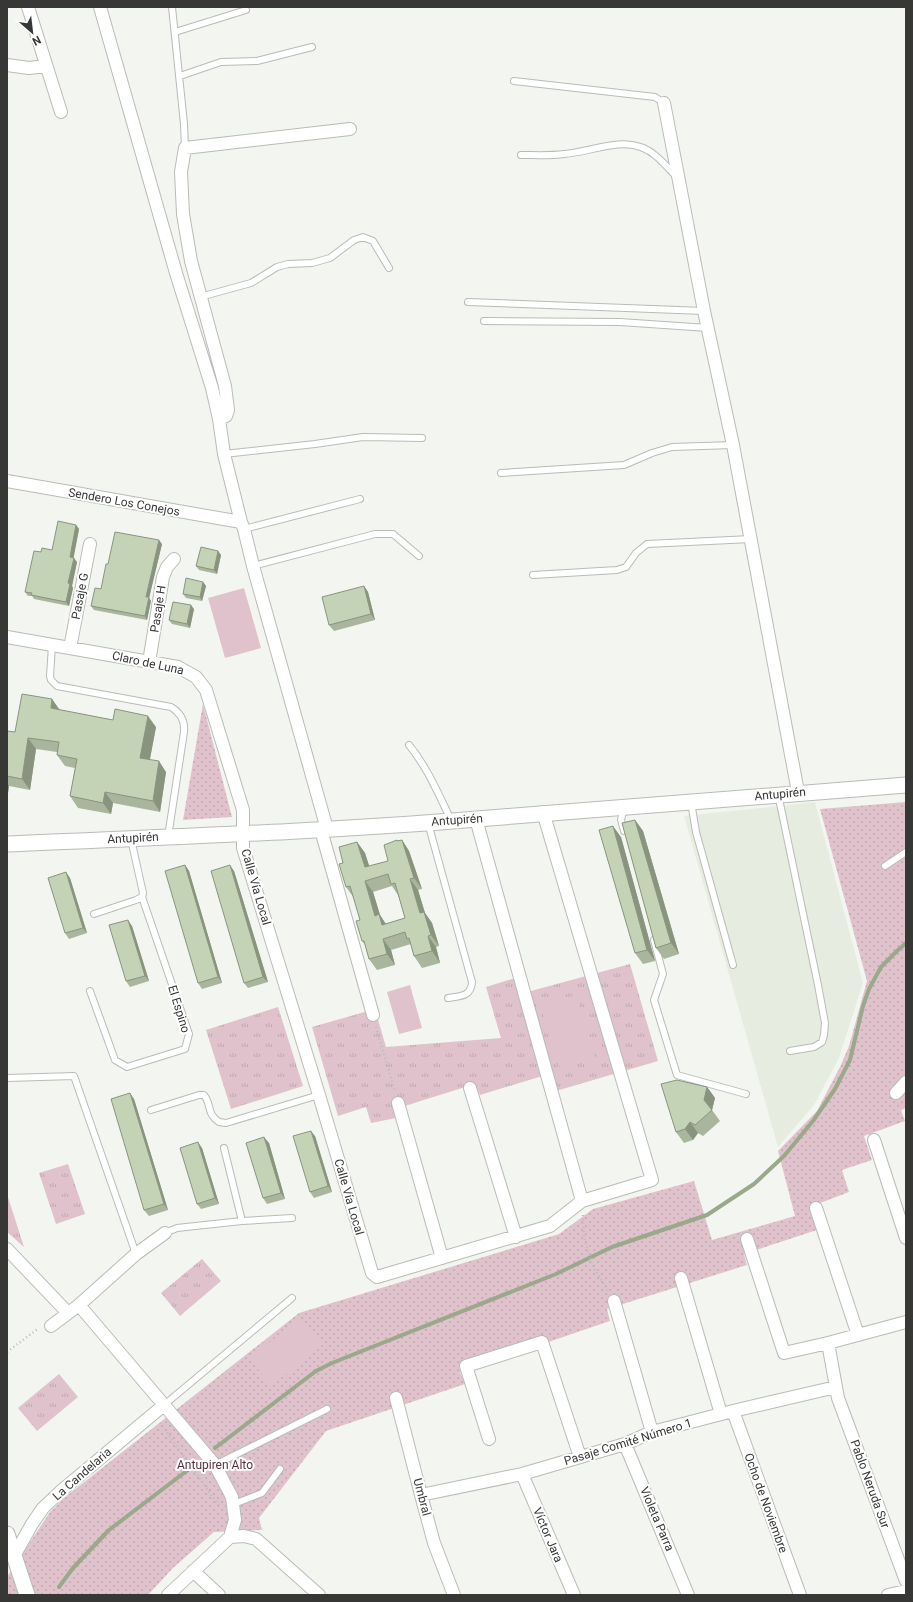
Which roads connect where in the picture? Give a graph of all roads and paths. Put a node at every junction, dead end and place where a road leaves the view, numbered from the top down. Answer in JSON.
{"nodes":[{"id":1,"x":28,"y":7,"type":"edge"},
{"id":2,"x":100,"y":7,"type":"edge"},
{"id":3,"x":172,"y":7,"type":"edge"},
{"id":4,"x":246,"y":10,"type":"dead end"},
{"id":5,"x":175,"y":32,"type":"junction"},
{"id":6,"x":312,"y":47,"type":"dead end"},
{"id":7,"x":7,"y":65,"type":"edge"},
{"id":8,"x":46,"y":66,"type":"junction"},
{"id":9,"x":180,"y":76,"type":"junction"},
{"id":10,"x":514,"y":81,"type":"dead end"},
{"id":11,"x":664,"y":103,"type":"joint"},
{"id":12,"x":61,"y":112,"type":"dead end"},
{"id":13,"x":350,"y":129,"type":"dead end"},
{"id":14,"x":185,"y":148,"type":"junction"},
{"id":15,"x":521,"y":155,"type":"dead end"},
{"id":16,"x":678,"y":178,"type":"junction"},
{"id":17,"x":389,"y":268,"type":"dead end"},
{"id":18,"x":200,"y":297,"type":"junction"},
{"id":19,"x":468,"y":302,"type":"dead end"},
{"id":20,"x":704,"y":310,"type":"junction"},
{"id":21,"x":484,"y":321,"type":"dead end"},
{"id":22,"x":708,"y":328,"type":"junction"},
{"id":23,"x":219,"y":419,"type":"junction"},
{"id":24,"x":422,"y":438,"type":"dead end"},
{"id":25,"x":734,"y":445,"type":"junction"},
{"id":26,"x":224,"y":454,"type":"junction"},
{"id":27,"x":501,"y":473,"type":"dead end"},
{"id":28,"x":8,"y":480,"type":"edge"},
{"id":29,"x":360,"y":499,"type":"dead end"},
{"id":30,"x":243,"y":525,"type":"junction"},
{"id":31,"x":751,"y":539,"type":"junction"},
{"id":32,"x":90,"y":544,"type":"dead end"},
{"id":33,"x":419,"y":556,"type":"dead end"},
{"id":34,"x":174,"y":559,"type":"dead end"},
{"id":35,"x":253,"y":566,"type":"junction"},
{"id":36,"x":533,"y":575,"type":"dead end"},
{"id":37,"x":7,"y":637,"type":"edge"},
{"id":38,"x":52,"y":645,"type":"junction"},
{"id":39,"x":70,"y":648,"type":"junction"},
{"id":40,"x":149,"y":662,"type":"junction"},
{"id":41,"x":409,"y":745,"type":"dead end"},
{"id":42,"x":906,"y":784,"type":"edge"},
{"id":43,"x":798,"y":792,"type":"junction"},
{"id":44,"x":778,"y":794,"type":"junction"},
{"id":45,"x":691,"y":801,"type":"junction"},
{"id":46,"x":624,"y":806,"type":"junction"},
{"id":47,"x":543,"y":812,"type":"junction"},
{"id":48,"x":476,"y":819,"type":"junction"},
{"id":49,"x":451,"y":820,"type":"junction"},
{"id":50,"x":428,"y":822,"type":"junction"},
{"id":51,"x":324,"y":829,"type":"junction"},
{"id":52,"x":242,"y":833,"type":"junction"},
{"id":53,"x":625,"y":835,"type":"edge"},
{"id":54,"x":168,"y":837,"type":"junction"},
{"id":55,"x":131,"y":839,"type":"junction"},
{"id":56,"x":7,"y":844,"type":"edge"},
{"id":57,"x":906,"y":852,"type":"edge"},
{"id":58,"x":885,"y":866,"type":"dead end"},
{"id":59,"x":142,"y":897,"type":"junction"},
{"id":60,"x":94,"y":914,"type":"dead end"},
{"id":61,"x":653,"y":935,"type":"edge"},
{"id":62,"x":733,"y":965,"type":"dead end"},
{"id":63,"x":90,"y":991,"type":"dead end"},
{"id":64,"x":448,"y":998,"type":"dead end"},
{"id":65,"x":373,"y":1015,"type":"joint"},
{"id":66,"x":790,"y":1051,"type":"dead end"},
{"id":67,"x":7,"y":1078,"type":"edge"},
{"id":68,"x":906,"y":1082,"type":"edge"},
{"id":69,"x":470,"y":1088,"type":"dead end"},
{"id":70,"x":896,"y":1093,"type":"dead end"},
{"id":71,"x":746,"y":1094,"type":"dead end"},
{"id":72,"x":319,"y":1095,"type":"junction"},
{"id":73,"x":398,"y":1103,"type":"joint"},
{"id":74,"x":151,"y":1110,"type":"dead end"},
{"id":75,"x":874,"y":1140,"type":"dead end"},
{"id":76,"x":224,"y":1148,"type":"dead end"},
{"id":77,"x":582,"y":1201,"type":"junction"},
{"id":78,"x":816,"y":1208,"type":"dead end"},
{"id":79,"x":292,"y":1218,"type":"dead end"},
{"id":80,"x":242,"y":1221,"type":"junction"},
{"id":81,"x":165,"y":1233,"type":"joint"},
{"id":82,"x":516,"y":1237,"type":"junction"},
{"id":83,"x":906,"y":1238,"type":"edge"},
{"id":84,"x":747,"y":1239,"type":"dead end"},
{"id":85,"x":7,"y":1249,"type":"edge"},
{"id":86,"x":136,"y":1254,"type":"junction"},
{"id":87,"x":442,"y":1258,"type":"junction"},
{"id":88,"x":681,"y":1278,"type":"dead end"},
{"id":89,"x":292,"y":1298,"type":"dead end"},
{"id":90,"x":614,"y":1301,"type":"joint"},
{"id":91,"x":79,"y":1305,"type":"junction"},
{"id":92,"x":68,"y":1313,"type":"junction"},
{"id":93,"x":906,"y":1322,"type":"edge"},
{"id":94,"x":51,"y":1326,"type":"joint"},
{"id":95,"x":858,"y":1335,"type":"junction"},
{"id":96,"x":828,"y":1344,"type":"junction"},
{"id":97,"x":7,"y":1352,"type":"edge"},
{"id":98,"x":836,"y":1387,"type":"junction"},
{"id":99,"x":396,"y":1398,"type":"dead end"},
{"id":100,"x":164,"y":1405,"type":"junction"},
{"id":101,"x":327,"y":1409,"type":"dead end"},
{"id":102,"x":727,"y":1412,"type":"junction"},
{"id":103,"x":157,"y":1419,"type":"dead end"},
{"id":104,"x":652,"y":1432,"type":"junction"},
{"id":105,"x":490,"y":1440,"type":"dead end"},
{"id":106,"x":625,"y":1444,"type":"junction"},
{"id":107,"x":580,"y":1457,"type":"junction"},
{"id":108,"x":215,"y":1465,"type":"junction"},
{"id":109,"x":280,"y":1469,"type":"dead end"},
{"id":110,"x":522,"y":1474,"type":"junction"},
{"id":111,"x":421,"y":1496,"type":"junction"},
{"id":112,"x":234,"y":1504,"type":"junction"},
{"id":113,"x":223,"y":1512,"type":"dead end"},
{"id":114,"x":230,"y":1537,"type":"junction"},
{"id":115,"x":9,"y":1544,"type":"edge"},
{"id":116,"x":193,"y":1571,"type":"junction"},
{"id":117,"x":906,"y":1581,"type":"edge"},
{"id":118,"x":906,"y":1591,"type":"edge"},
{"id":119,"x":27,"y":1595,"type":"edge"},
{"id":120,"x":168,"y":1595,"type":"edge"},
{"id":121,"x":219,"y":1595,"type":"edge"},
{"id":122,"x":319,"y":1595,"type":"edge"},
{"id":123,"x":454,"y":1595,"type":"edge"},
{"id":124,"x":574,"y":1595,"type":"edge"},
{"id":125,"x":688,"y":1595,"type":"edge"},
{"id":126,"x":800,"y":1595,"type":"edge"},
{"id":127,"x":888,"y":1595,"type":"edge"}],
"edges":[{"from":1,"to":8,"type":"street"},
{"from":2,"to":23,"type":"street"},
{"from":3,"to":5,"type":"lane"},
{"from":4,"to":5,"type":"lane"},
{"from":5,"to":9,"type":"lane"},
{"from":6,"to":9,"type":"lane"},
{"from":7,"to":8,"type":"street"},
{"from":8,"to":12,"type":"street"},
{"from":9,"to":14,"type":"lane"},
{"from":10,"to":11,"type":"lane"},
{"from":11,"to":16,"type":"street"},
{"from":13,"to":14,"type":"street"},
{"from":14,"to":18,"type":"street"},
{"from":15,"to":16,"type":"lane"},
{"from":16,"to":20,"type":"street"},
{"from":17,"to":18,"type":"lane"},
{"from":18,"to":23,"type":"street"},
{"from":19,"to":20,"type":"lane"},
{"from":20,"to":22,"type":"street"},
{"from":21,"to":22,"type":"lane"},
{"from":22,"to":25,"type":"street"},
{"from":23,"to":26,"type":"street"},
{"from":24,"to":26,"type":"lane"},
{"from":25,"to":27,"type":"lane"},
{"from":25,"to":31,"type":"street"},
{"from":26,"to":30,"type":"street"},
{"from":28,"to":30,"type":"street","name":"Sendero Los Conejos"},
{"from":29,"to":30,"type":"lane"},
{"from":30,"to":35,"type":"street"},
{"from":31,"to":36,"type":"lane"},
{"from":31,"to":43,"type":"street"},
{"from":32,"to":39,"type":"street","name":"Pasaje G"},
{"from":33,"to":35,"type":"lane"},
{"from":34,"to":40,"type":"street","name":"Pasaje H"},
{"from":35,"to":51,"type":"street"},
{"from":37,"to":38,"type":"street","name":"Claro de Luna"},
{"from":38,"to":39,"type":"street","name":"Claro de Luna"},
{"from":38,"to":54,"type":"lane"},
{"from":39,"to":40,"type":"street","name":"Claro de Luna"},
{"from":40,"to":52,"type":"street","name":"Claro de Luna"},
{"from":41,"to":49,"type":"lane"},
{"from":42,"to":43,"type":"street","name":"Antupirén"},
{"from":43,"to":44,"type":"street","name":"Antupirén"},
{"from":44,"to":45,"type":"street","name":"Antupirén"},
{"from":44,"to":66,"type":"lane"},
{"from":45,"to":46,"type":"street","name":"Antupirén"},
{"from":45,"to":62,"type":"lane"},
{"from":46,"to":47,"type":"street","name":"Antupirén"},
{"from":46,"to":53,"type":"lane"},
{"from":47,"to":48,"type":"street","name":"Antupirén"},
{"from":47,"to":77,"type":"street","name":"Calle Vía Local"},
{"from":48,"to":49,"type":"street","name":"Antupirén"},
{"from":48,"to":77,"type":"street"},
{"from":49,"to":50,"type":"street","name":"Antupirén"},
{"from":50,"to":51,"type":"street","name":"Antupirén"},
{"from":50,"to":64,"type":"lane"},
{"from":51,"to":52,"type":"street","name":"Antupirén"},
{"from":51,"to":65,"type":"street"},
{"from":52,"to":54,"type":"street","name":"Antupirén"},
{"from":52,"to":72,"type":"street","name":"Calle Vía Local"},
{"from":54,"to":55,"type":"street","name":"Antupirén"},
{"from":55,"to":56,"type":"street","name":"Antupirén"},
{"from":55,"to":59,"type":"lane","name":"El Espino"},
{"from":57,"to":58,"type":"lane"},
{"from":59,"to":60,"type":"lane"},
{"from":59,"to":63,"type":"lane","name":"El Espino"},
{"from":61,"to":71,"type":"lane"},
{"from":65,"to":73,"type":"path"},
{"from":67,"to":86,"type":"lane"},
{"from":68,"to":70,"type":"street"},
{"from":69,"to":82,"type":"street"},
{"from":72,"to":74,"type":"lane"},
{"from":72,"to":87,"type":"street","name":"Calle Vía Local"},
{"from":73,"to":87,"type":"street"},
{"from":75,"to":83,"type":"street"},
{"from":76,"to":80,"type":"lane"},
{"from":77,"to":82,"type":"street","name":"Calle Vía Local"},
{"from":77,"to":90,"type":"path"},
{"from":78,"to":95,"type":"street"},
{"from":79,"to":80,"type":"lane"},
{"from":80,"to":81,"type":"lane"},
{"from":81,"to":86,"type":"street"},
{"from":82,"to":87,"type":"street","name":"Calle Vía Local"},
{"from":84,"to":96,"type":"street"},
{"from":85,"to":92,"type":"street"},
{"from":86,"to":91,"type":"street"},
{"from":88,"to":102,"type":"street","name":"Ocho de Noviembre"},
{"from":89,"to":100,"type":"lane","name":"La Candelaria"},
{"from":90,"to":104,"type":"street"},
{"from":91,"to":92,"type":"street"},
{"from":91,"to":100,"type":"street"},
{"from":92,"to":94,"type":"street"},
{"from":93,"to":95,"type":"street"},
{"from":94,"to":97,"type":"path"},
{"from":95,"to":96,"type":"street"},
{"from":96,"to":98,"type":"street","name":"Pablo Neruda Sur"},
{"from":98,"to":102,"type":"street","name":"Pasaje Comité Número 1"},
{"from":98,"to":117,"type":"street","name":"Pablo Neruda Sur"},
{"from":99,"to":111,"type":"street","name":"Umbral"},
{"from":100,"to":108,"type":"street"},
{"from":100,"to":115,"type":"street","name":"La Candelaria"},
{"from":101,"to":108,"type":"lane"},
{"from":102,"to":104,"type":"street","name":"Pasaje Comité Número 1"},
{"from":102,"to":126,"type":"street","name":"Ocho de Noviembre"},
{"from":103,"to":113,"type":"path"},
{"from":104,"to":106,"type":"street","name":"Pasaje Comité Número 1"},
{"from":105,"to":107,"type":"street"},
{"from":106,"to":107,"type":"street","name":"Pasaje Comité Número 1"},
{"from":106,"to":125,"type":"street","name":"Violeta Parra"},
{"from":107,"to":110,"type":"street","name":"Pasaje Comité Número 1"},
{"from":108,"to":112,"type":"street"},
{"from":109,"to":112,"type":"lane"},
{"from":110,"to":111,"type":"street","name":"Pasaje Comité Número 1"},
{"from":110,"to":124,"type":"street","name":"Víctor Jara"},
{"from":111,"to":123,"type":"street","name":"Umbral"},
{"from":112,"to":114,"type":"street"},
{"from":114,"to":116,"type":"street"},
{"from":114,"to":122,"type":"street"},
{"from":115,"to":119,"type":"street"},
{"from":116,"to":120,"type":"street"},
{"from":116,"to":121,"type":"street"},
{"from":118,"to":127,"type":"street"}]}
